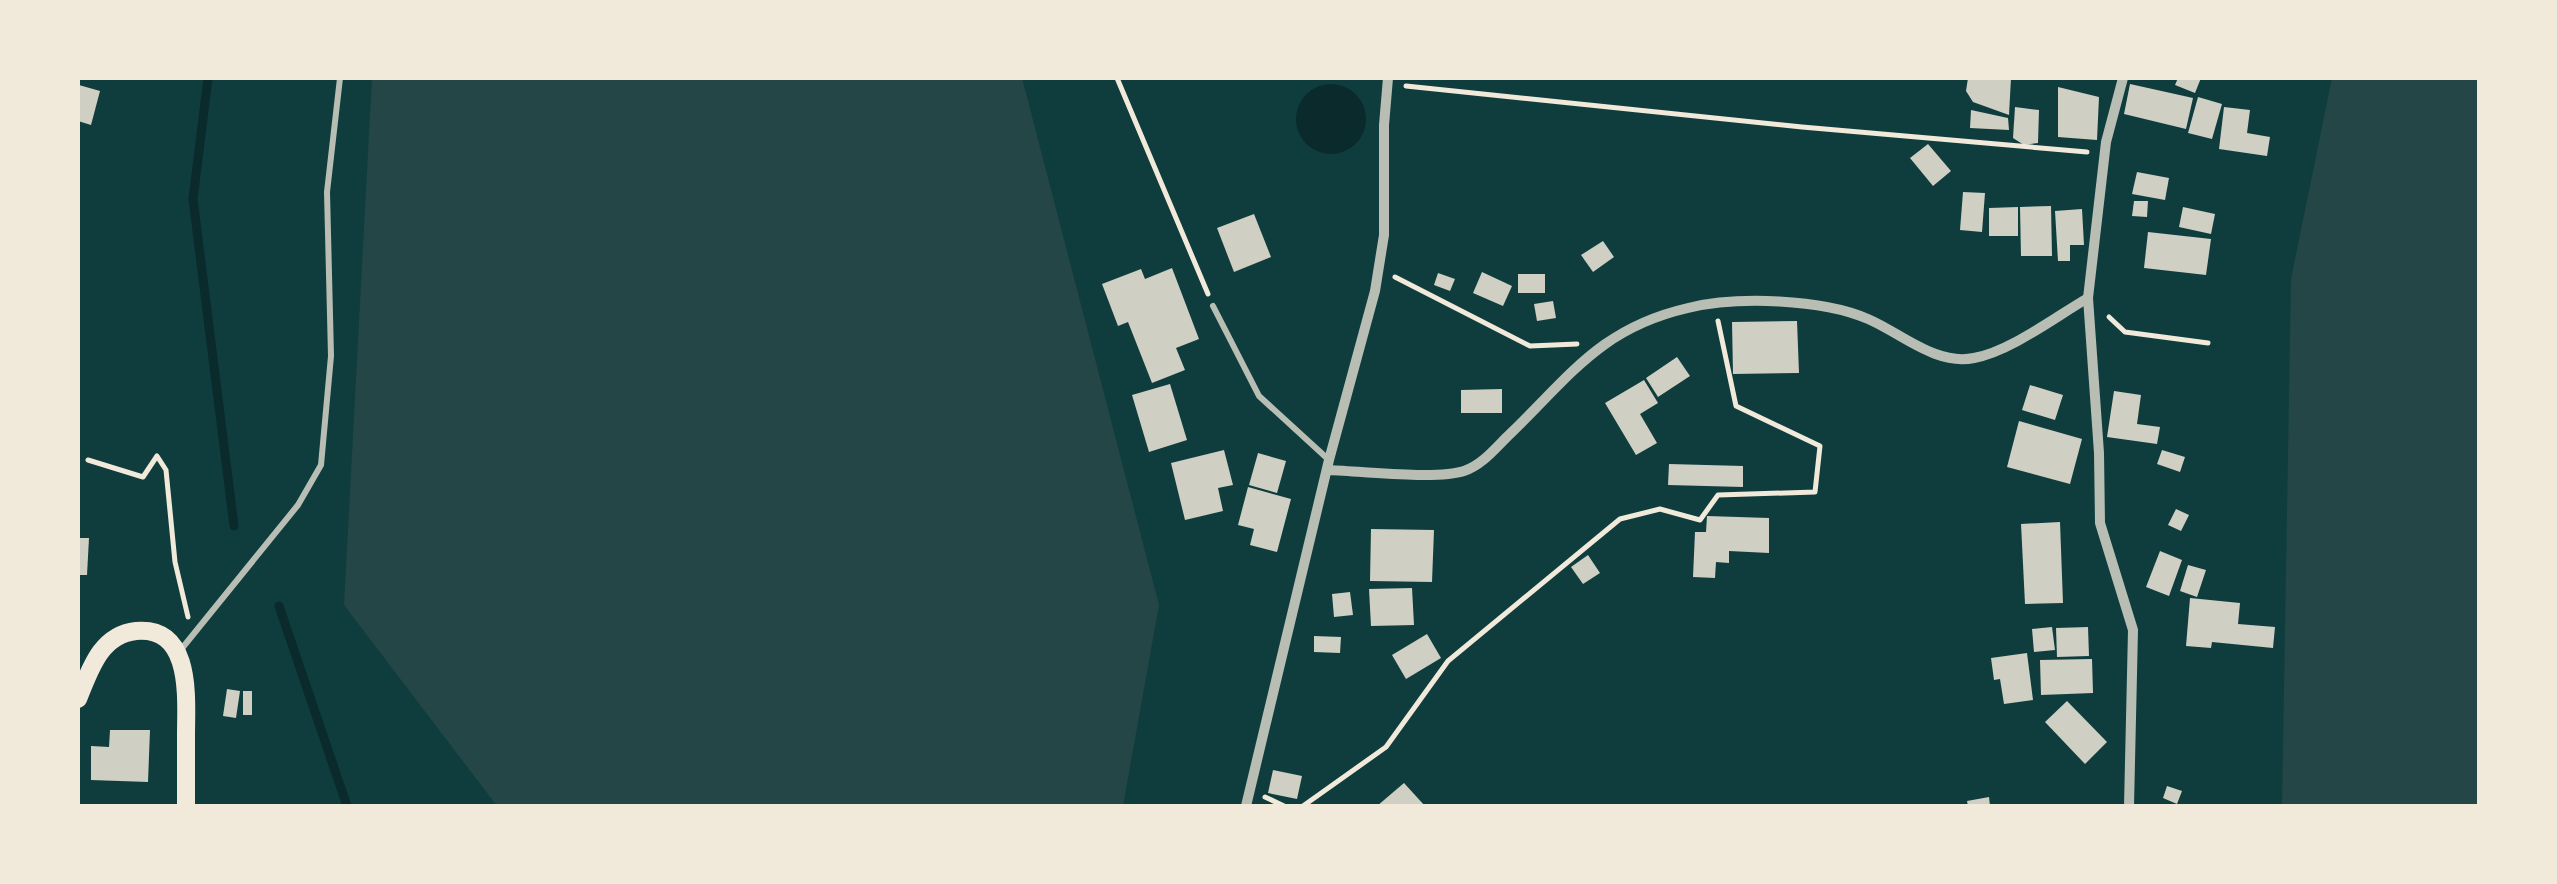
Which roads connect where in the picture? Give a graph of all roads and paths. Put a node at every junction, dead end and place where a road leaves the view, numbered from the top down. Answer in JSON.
{"nodes":[{"id":1,"x":340,"y":78,"type":"edge"},
{"id":2,"x":1117,"y":78,"type":"edge"},
{"id":3,"x":2123,"y":78,"type":"edge"},
{"id":4,"x":1388,"y":80,"type":"edge"},
{"id":5,"x":2105,"y":154,"type":"junction"},
{"id":6,"x":1379,"y":268,"type":"junction"},
{"id":7,"x":2088,"y":298,"type":"junction"},
{"id":8,"x":1714,"y":304,"type":"junction"},
{"id":9,"x":1213,"y":306,"type":"joint"},
{"id":10,"x":1604,"y":343,"type":"junction"},
{"id":11,"x":2208,"y":343,"type":"dead end"},
{"id":12,"x":88,"y":460,"type":"dead end"},
{"id":13,"x":1328,"y":465,"type":"junction"},
{"id":14,"x":192,"y":634,"type":"junction"},
{"id":15,"x":178,"y":652,"type":"junction"},
{"id":16,"x":78,"y":699,"type":"edge"},
{"id":17,"x":186,"y":806,"type":"edge"},
{"id":18,"x":1246,"y":806,"type":"edge"},
{"id":19,"x":1302,"y":806,"type":"edge"},
{"id":20,"x":2130,"y":806,"type":"edge"}],
"edges":[{"from":1,"to":14,"type":"lane"},
{"from":2,"to":9,"type":"path"},
{"from":3,"to":5,"type":"street"},
{"from":4,"to":5,"type":"path"},
{"from":4,"to":6,"type":"street"},
{"from":5,"to":7,"type":"street"},
{"from":6,"to":10,"type":"path"},
{"from":6,"to":13,"type":"street"},
{"from":7,"to":8,"type":"street"},
{"from":7,"to":11,"type":"path"},
{"from":7,"to":20,"type":"street"},
{"from":8,"to":10,"type":"street"},
{"from":8,"to":19,"type":"path"},
{"from":9,"to":13,"type":"lane"},
{"from":10,"to":13,"type":"street"},
{"from":12,"to":14,"type":"path"},
{"from":13,"to":18,"type":"street"},
{"from":14,"to":15,"type":"lane"},
{"from":15,"to":16,"type":"main road"},
{"from":15,"to":17,"type":"main road"}]}
